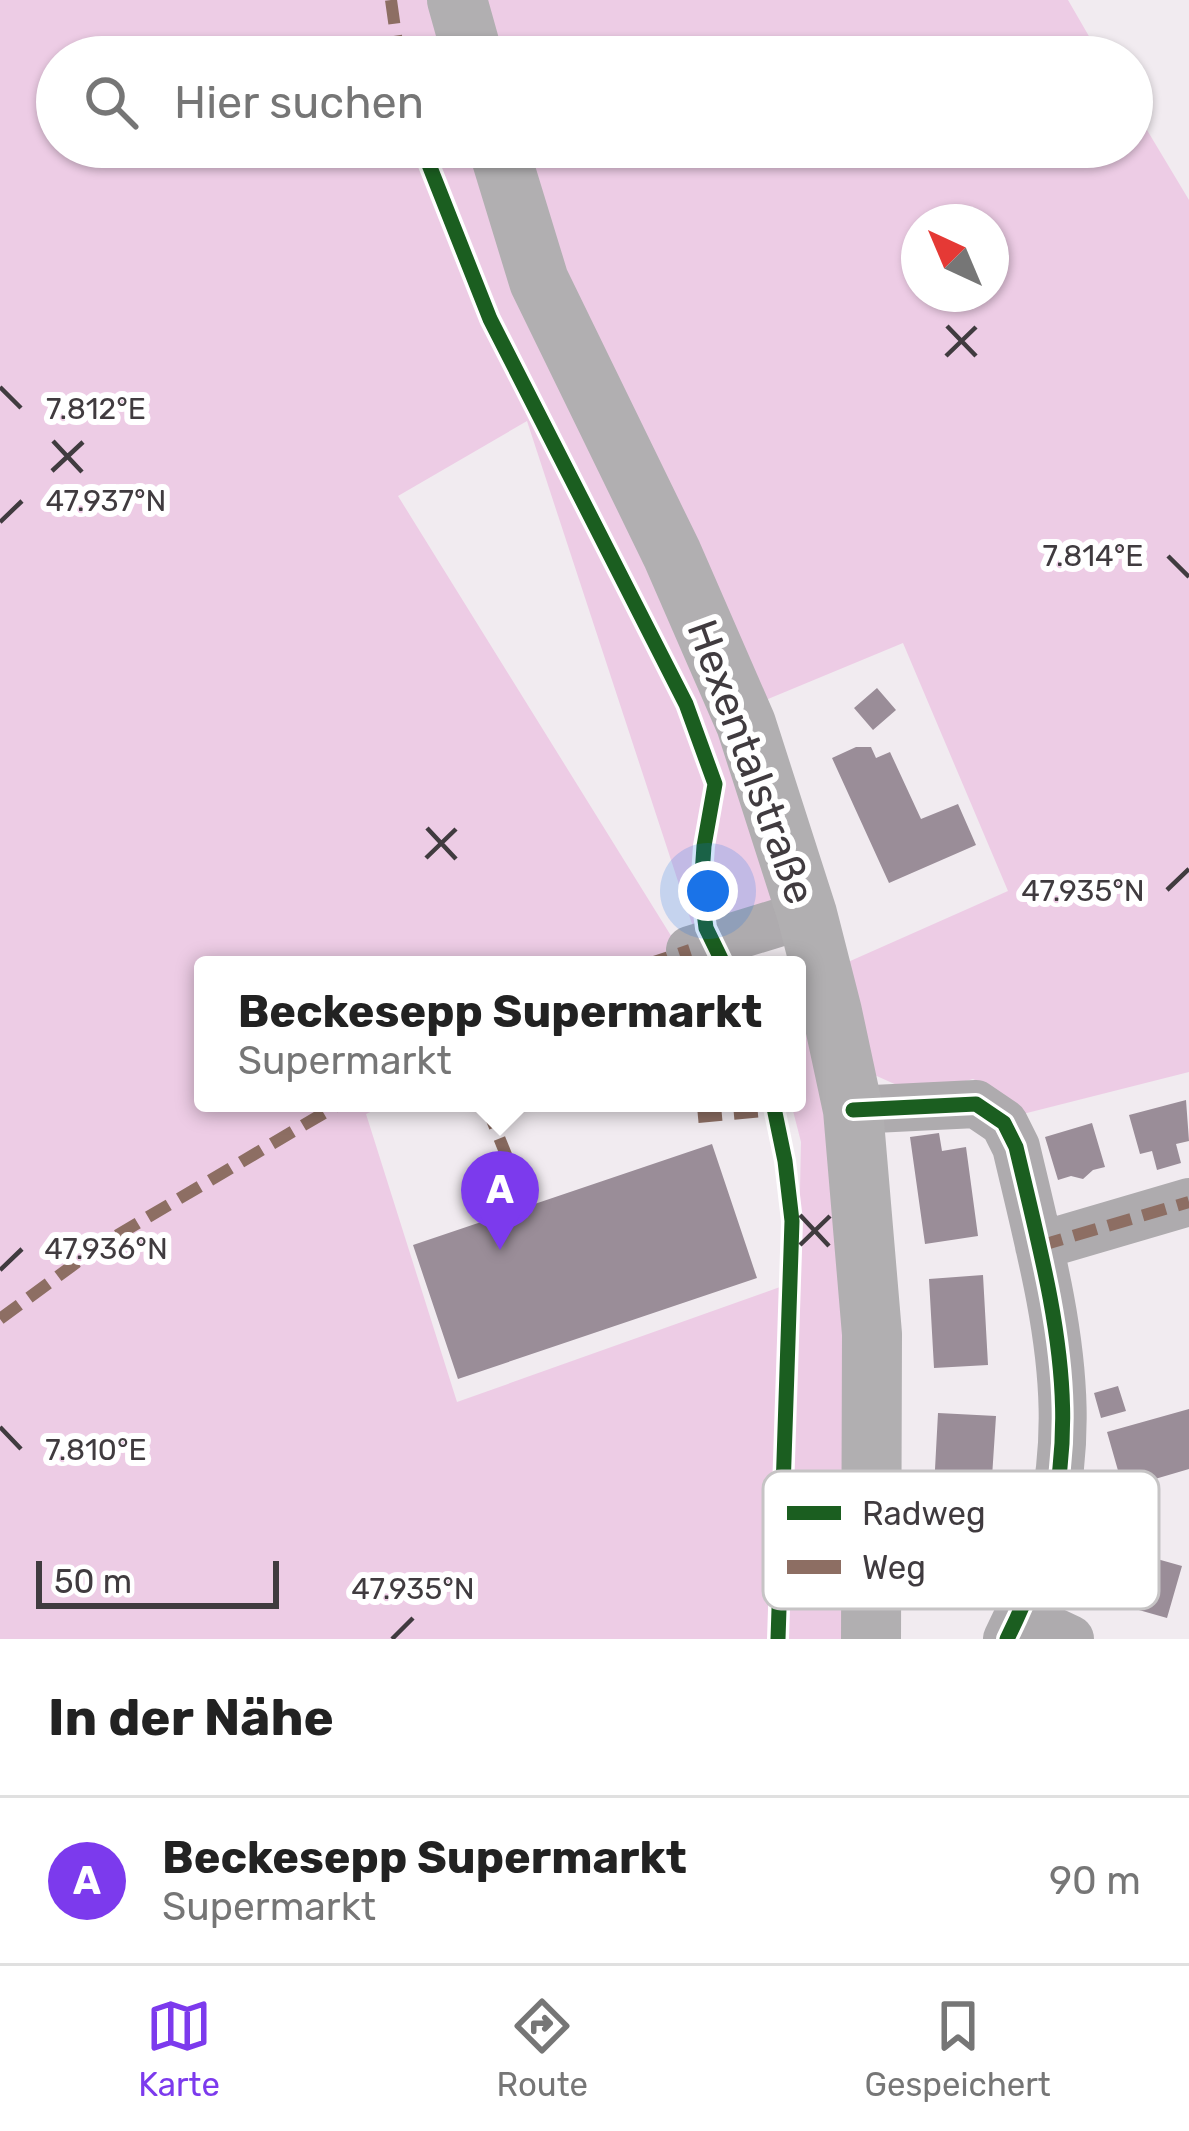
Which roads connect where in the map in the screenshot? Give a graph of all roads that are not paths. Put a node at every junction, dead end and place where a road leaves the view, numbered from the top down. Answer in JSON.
{"nodes":[{"id":1,"x":458,"y":0,"type":"edge"},
{"id":2,"x":467,"y":36,"type":"edge"},
{"id":3,"x":504,"y":168,"type":"edge"},
{"id":4,"x":807,"y":914,"type":"junction"},
{"id":5,"x":690,"y":950,"type":"dead end"},
{"id":6,"x":854,"y":1110,"type":"junction"},
{"id":7,"x":1189,"y":1202,"type":"edge"},
{"id":8,"x":1039,"y":1246,"type":"junction"},
{"id":9,"x":873,"y":1471,"type":"edge"},
{"id":10,"x":1059,"y":1471,"type":"edge"},
{"id":11,"x":871,"y":1609,"type":"edge"},
{"id":12,"x":1013,"y":1627,"type":"edge"},
{"id":13,"x":871,"y":1639,"type":"edge"},
{"id":14,"x":1070,"y":1639,"type":"edge"}],
"edges":[{"from":1,"to":2,"type":"main road"},
{"from":3,"to":4,"type":"main road","name":"Hexentalstraße"},
{"from":4,"to":5,"type":"street"},
{"from":4,"to":6,"type":"main road","name":"Hexentalstraße"},
{"from":6,"to":8,"type":"street"},
{"from":6,"to":9,"type":"main road","name":"Hexentalstraße"},
{"from":7,"to":8,"type":"street"},
{"from":8,"to":10,"type":"street"},
{"from":11,"to":13,"type":"main road","name":"Hexentalstraße"},
{"from":12,"to":14,"type":"street"}]}
